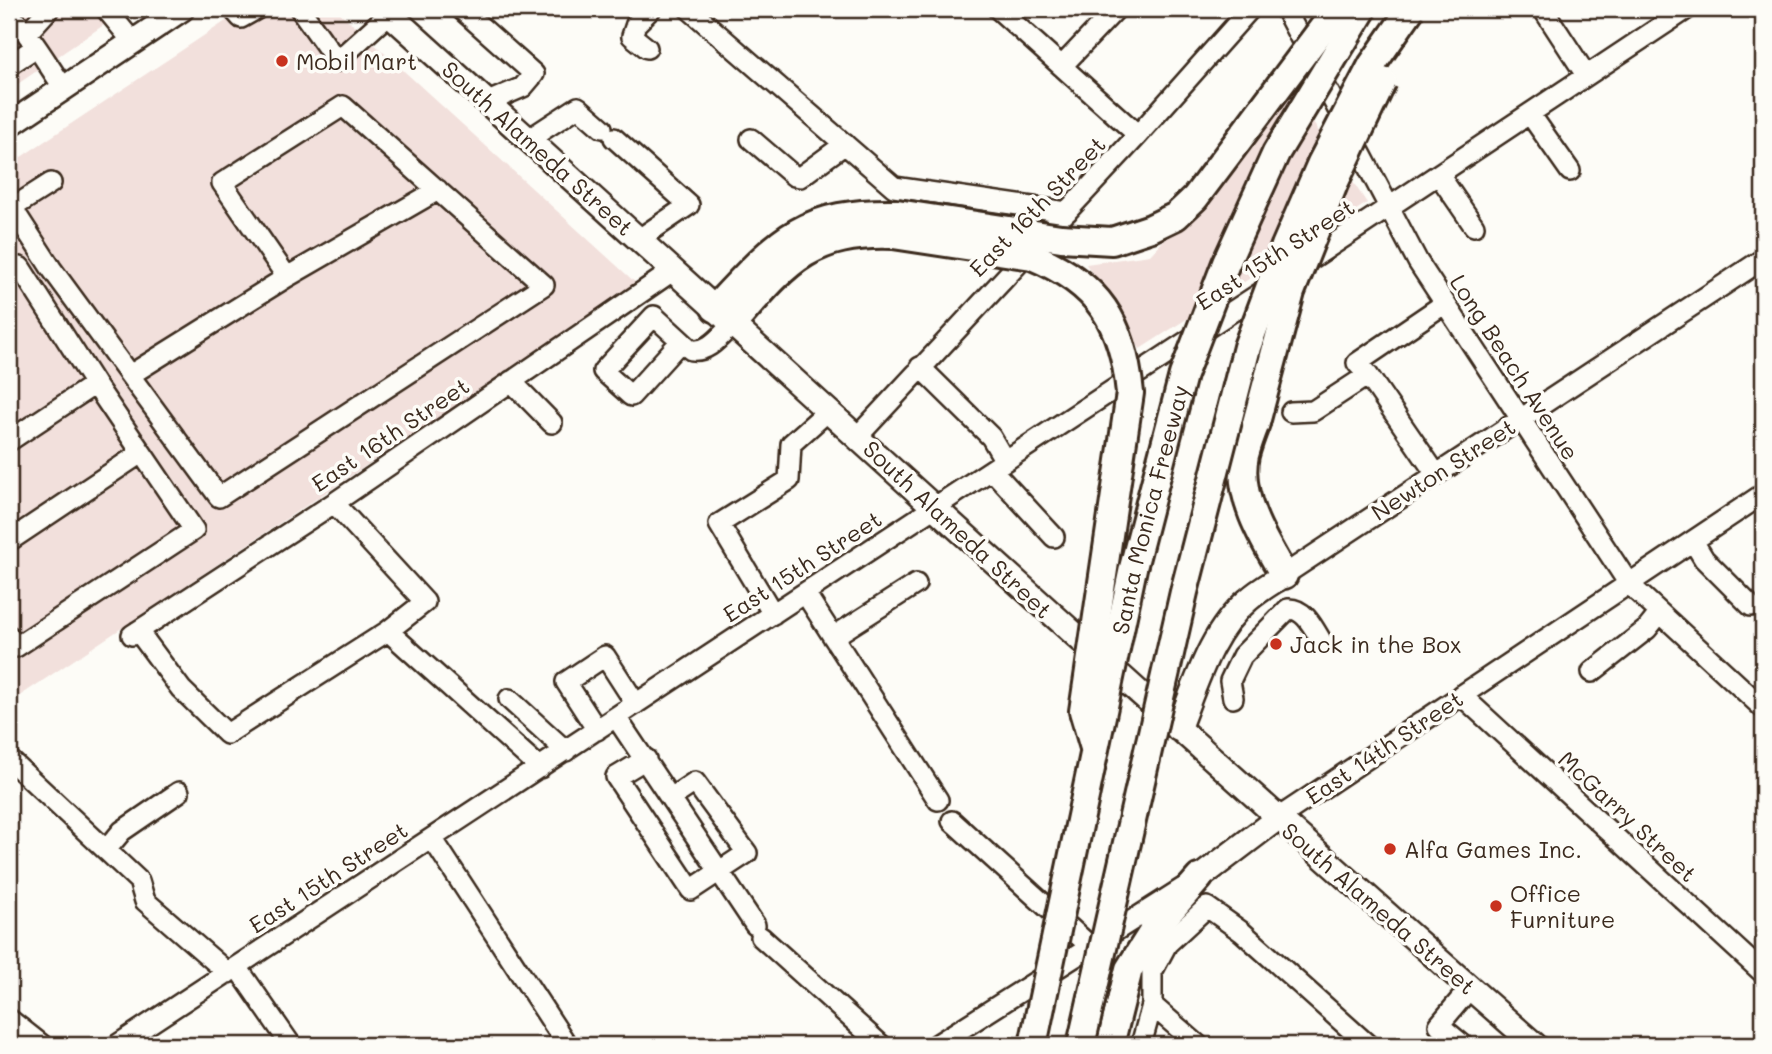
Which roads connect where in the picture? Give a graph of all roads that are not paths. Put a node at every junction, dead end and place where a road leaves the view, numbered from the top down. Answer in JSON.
{"nodes":[{"id":1,"x":49,"y":9,"type":"edge"},
{"id":2,"x":106,"y":9,"type":"edge"},
{"id":3,"x":182,"y":9,"type":"edge"},
{"id":4,"x":233,"y":9,"type":"edge"},
{"id":5,"x":257,"y":9,"type":"edge"},
{"id":6,"x":461,"y":9,"type":"edge"},
{"id":7,"x":651,"y":9,"type":"edge"},
{"id":8,"x":689,"y":9,"type":"edge"},
{"id":9,"x":998,"y":9,"type":"edge"},
{"id":10,"x":1116,"y":9,"type":"edge"},
{"id":11,"x":1250,"y":9,"type":"edge"},
{"id":12,"x":1285,"y":9,"type":"edge"},
{"id":13,"x":1337,"y":9,"type":"edge"},
{"id":14,"x":1363,"y":9,"type":"edge"},
{"id":15,"x":1411,"y":9,"type":"edge"},
{"id":16,"x":1426,"y":9,"type":"edge"},
{"id":17,"x":1543,"y":9,"type":"edge"},
{"id":18,"x":1687,"y":9,"type":"edge"},
{"id":19,"x":387,"y":11,"type":"edge"},
{"id":20,"x":308,"y":12,"type":"edge"},
{"id":21,"x":9,"y":15,"type":"edge"},
{"id":22,"x":32,"y":40,"type":"junction"},
{"id":23,"x":133,"y":42,"type":"junction"},
{"id":24,"x":647,"y":48,"type":"dead end"},
{"id":25,"x":11,"y":61,"type":"edge"},
{"id":26,"x":1062,"y":66,"type":"junction"},
{"id":27,"x":1586,"y":75,"type":"junction"},
{"id":28,"x":64,"y":88,"type":"junction"},
{"id":29,"x":488,"y":102,"type":"junction"},
{"id":30,"x":1530,"y":114,"type":"junction"},
{"id":31,"x":9,"y":125,"type":"edge"},
{"id":32,"x":1138,"y":135,"type":"junction"},
{"id":33,"x":529,"y":139,"type":"junction"},
{"id":34,"x":751,"y":139,"type":"dead end"},
{"id":35,"x":845,"y":145,"type":"junction"},
{"id":36,"x":1570,"y":171,"type":"dead end"},
{"id":37,"x":1438,"y":175,"type":"junction"},
{"id":38,"x":51,"y":183,"type":"dead end"},
{"id":39,"x":438,"y":191,"type":"junction"},
{"id":40,"x":10,"y":206,"type":"edge"},
{"id":41,"x":1387,"y":209,"type":"junction"},
{"id":42,"x":1067,"y":212,"type":"junction"},
{"id":43,"x":895,"y":224,"type":"junction"},
{"id":44,"x":1474,"y":226,"type":"dead end"},
{"id":45,"x":639,"y":239,"type":"junction"},
{"id":46,"x":1763,"y":259,"type":"edge"},
{"id":47,"x":674,"y":270,"type":"junction"},
{"id":48,"x":9,"y":271,"type":"edge"},
{"id":49,"x":293,"y":274,"type":"junction"},
{"id":50,"x":1444,"y":304,"type":"junction"},
{"id":51,"x":618,"y":309,"type":"junction"},
{"id":52,"x":724,"y":316,"type":"junction"},
{"id":53,"x":640,"y":331,"type":"junction"},
{"id":54,"x":681,"y":341,"type":"junction"},
{"id":55,"x":920,"y":368,"type":"junction"},
{"id":56,"x":130,"y":375,"type":"junction"},
{"id":57,"x":1368,"y":375,"type":"junction"},
{"id":58,"x":511,"y":381,"type":"junction"},
{"id":59,"x":95,"y":384,"type":"junction"},
{"id":60,"x":829,"y":410,"type":"junction"},
{"id":61,"x":1291,"y":412,"type":"dead end"},
{"id":62,"x":1518,"y":419,"type":"junction"},
{"id":63,"x":552,"y":423,"type":"dead end"},
{"id":64,"x":858,"y":436,"type":"junction"},
{"id":65,"x":9,"y":441,"type":"edge"},
{"id":66,"x":141,"y":453,"type":"junction"},
{"id":67,"x":999,"y":466,"type":"junction"},
{"id":68,"x":1436,"y":474,"type":"junction"},
{"id":69,"x":1763,"y":494,"type":"edge"},
{"id":70,"x":334,"y":503,"type":"junction"},
{"id":71,"x":934,"y":508,"type":"junction"},
{"id":72,"x":1054,"y":537,"type":"dead end"},
{"id":73,"x":9,"y":541,"type":"edge"},
{"id":74,"x":1693,"y":541,"type":"junction"},
{"id":75,"x":1284,"y":575,"type":"junction"},
{"id":76,"x":916,"y":583,"type":"dead end"},
{"id":77,"x":1629,"y":584,"type":"junction"},
{"id":78,"x":805,"y":593,"type":"junction"},
{"id":79,"x":1751,"y":606,"type":"dead end"},
{"id":80,"x":773,"y":614,"type":"junction"},
{"id":81,"x":1659,"y":614,"type":"junction"},
{"id":82,"x":388,"y":631,"type":"junction"},
{"id":83,"x":9,"y":636,"type":"edge"},
{"id":84,"x":833,"y":637,"type":"junction"},
{"id":85,"x":1322,"y":642,"type":"dead end"},
{"id":86,"x":1592,"y":672,"type":"dead end"},
{"id":87,"x":1461,"y":695,"type":"junction"},
{"id":88,"x":1233,"y":698,"type":"dead end"},
{"id":89,"x":509,"y":699,"type":"dead end"},
{"id":90,"x":636,"y":704,"type":"junction"},
{"id":91,"x":1763,"y":708,"type":"edge"},
{"id":92,"x":616,"y":718,"type":"junction"},
{"id":93,"x":1178,"y":729,"type":"junction"},
{"id":94,"x":597,"y":730,"type":"junction"},
{"id":95,"x":1095,"y":750,"type":"junction"},
{"id":96,"x":566,"y":751,"type":"junction"},
{"id":97,"x":9,"y":759,"type":"edge"},
{"id":98,"x":646,"y":759,"type":"junction"},
{"id":99,"x":540,"y":768,"type":"junction"},
{"id":100,"x":179,"y":792,"type":"dead end"},
{"id":101,"x":671,"y":799,"type":"junction"},
{"id":102,"x":938,"y":800,"type":"dead end"},
{"id":103,"x":1278,"y":818,"type":"junction"},
{"id":104,"x":952,"y":821,"type":"dead end"},
{"id":105,"x":432,"y":838,"type":"junction"},
{"id":106,"x":106,"y":850,"type":"junction"},
{"id":107,"x":720,"y":872,"type":"junction"},
{"id":108,"x":1199,"y":878,"type":"junction"},
{"id":109,"x":1090,"y":946,"type":"junction"},
{"id":110,"x":232,"y":970,"type":"junction"},
{"id":111,"x":1763,"y":973,"type":"edge"},
{"id":112,"x":1470,"y":988,"type":"junction"},
{"id":113,"x":1152,"y":1004,"type":"junction"},
{"id":114,"x":9,"y":1019,"type":"edge"},
{"id":115,"x":1186,"y":1041,"type":"edge"},
{"id":116,"x":41,"y":1045,"type":"edge"},
{"id":117,"x":117,"y":1045,"type":"edge"},
{"id":118,"x":291,"y":1045,"type":"edge"},
{"id":119,"x":567,"y":1045,"type":"edge"},
{"id":120,"x":881,"y":1045,"type":"edge"},
{"id":121,"x":936,"y":1045,"type":"edge"},
{"id":122,"x":1033,"y":1045,"type":"edge"},
{"id":123,"x":1081,"y":1045,"type":"edge"},
{"id":124,"x":1110,"y":1045,"type":"edge"},
{"id":125,"x":1141,"y":1045,"type":"edge"},
{"id":126,"x":1368,"y":1045,"type":"edge"},
{"id":127,"x":1463,"y":1045,"type":"edge"},
{"id":128,"x":1535,"y":1045,"type":"edge"}],
"edges":[{"from":1,"to":22,"type":"street"},
{"from":2,"to":23,"type":"street"},
{"from":3,"to":23,"type":"main road"},
{"from":4,"to":5,"type":"street"},
{"from":6,"to":29,"type":"street"},
{"from":7,"to":24,"type":"street"},
{"from":8,"to":35,"type":"street"},
{"from":9,"to":26,"type":"street"},
{"from":10,"to":26,"type":"street"},
{"from":11,"to":32,"type":"street","name":"East 16th Street"},
{"from":12,"to":41,"type":"street","name":"Long Beach Avenue"},
{"from":13,"to":43,"type":"highway","bridge":true},
{"from":14,"to":95,"type":"highway","name":"Santa Monica Freeway","bridge":true},
{"from":15,"to":123,"type":"highway","bridge":true},
{"from":16,"to":75,"type":"highway","bridge":true},
{"from":17,"to":27,"type":"street"},
{"from":18,"to":27,"type":"street","name":"East 15th Street"},
{"from":19,"to":20,"type":"street"},
{"from":19,"to":29,"type":"main road","name":"South Alameda Street"},
{"from":21,"to":22,"type":"street"},
{"from":22,"to":25,"type":"street"},
{"from":22,"to":28,"type":"street"},
{"from":23,"to":28,"type":"main road"},
{"from":26,"to":32,"type":"street"},
{"from":27,"to":30,"type":"street","name":"East 15th Street"},
{"from":28,"to":31,"type":"main road"},
{"from":29,"to":33,"type":"main road","name":"South Alameda Street"},
{"from":30,"to":36,"type":"street"},
{"from":30,"to":37,"type":"street","name":"East 15th Street"},
{"from":32,"to":42,"type":"street","name":"East 16th Street"},
{"from":33,"to":45,"type":"main road","name":"South Alameda Street"},
{"from":33,"to":45,"type":"street"},
{"from":34,"to":35,"type":"street"},
{"from":35,"to":42,"type":"street"},
{"from":37,"to":41,"type":"street","name":"East 15th Street"},
{"from":37,"to":44,"type":"street"},
{"from":38,"to":40,"type":"street"},
{"from":39,"to":49,"type":"street"},
{"from":39,"to":49,"type":"street"},
{"from":39,"to":56,"type":"street"},
{"from":40,"to":56,"type":"street"},
{"from":41,"to":50,"type":"street","name":"Long Beach Avenue"},
{"from":41,"to":67,"type":"street","name":"East 15th Street"},
{"from":42,"to":55,"type":"street","name":"East 16th Street"},
{"from":43,"to":52,"type":"highway"},
{"from":43,"to":95,"type":"highway","bridge":true},
{"from":45,"to":47,"type":"main road","name":"South Alameda Street"},
{"from":46,"to":62,"type":"street","name":"Newton Street"},
{"from":47,"to":51,"type":"street","name":"East 16th Street"},
{"from":47,"to":52,"type":"main road","name":"South Alameda Street"},
{"from":48,"to":59,"type":"street"},
{"from":49,"to":56,"type":"street"},
{"from":50,"to":57,"type":"street"},
{"from":50,"to":62,"type":"street","name":"Long Beach Avenue"},
{"from":51,"to":53,"type":"street"},
{"from":51,"to":58,"type":"street","name":"East 16th Street"},
{"from":52,"to":54,"type":"street"},
{"from":52,"to":60,"type":"main road","name":"South Alameda Street"},
{"from":53,"to":54,"type":"street"},
{"from":53,"to":54,"type":"street"},
{"from":55,"to":64,"type":"street","name":"East 16th Street"},
{"from":55,"to":67,"type":"street"},
{"from":57,"to":61,"type":"street"},
{"from":57,"to":68,"type":"street"},
{"from":58,"to":63,"type":"street"},
{"from":58,"to":70,"type":"street","name":"East 16th Street"},
{"from":59,"to":65,"type":"street"},
{"from":59,"to":66,"type":"street"},
{"from":60,"to":64,"type":"main road","name":"South Alameda Street"},
{"from":60,"to":80,"type":"street"},
{"from":62,"to":68,"type":"street","name":"Newton Street"},
{"from":62,"to":77,"type":"street","name":"Long Beach Avenue"},
{"from":64,"to":71,"type":"main road","name":"South Alameda Street"},
{"from":66,"to":73,"type":"street"},
{"from":66,"to":83,"type":"street"},
{"from":67,"to":71,"type":"street","name":"East 15th Street"},
{"from":67,"to":72,"type":"street"},
{"from":68,"to":75,"type":"street","name":"Newton Street"},
{"from":69,"to":74,"type":"street","name":"East 14th Street"},
{"from":70,"to":82,"type":"street"},
{"from":70,"to":82,"type":"street","name":"East 16th Street"},
{"from":71,"to":78,"type":"street","name":"East 15th Street"},
{"from":71,"to":93,"type":"main road","name":"South Alameda Street"},
{"from":74,"to":77,"type":"street","name":"East 14th Street"},
{"from":74,"to":79,"type":"street"},
{"from":75,"to":93,"type":"main road","name":"Newton Street"},
{"from":76,"to":84,"type":"street"},
{"from":77,"to":81,"type":"street","name":"Long Beach Avenue"},
{"from":77,"to":87,"type":"street","name":"East 14th Street"},
{"from":78,"to":80,"type":"street","name":"East 15th Street"},
{"from":78,"to":84,"type":"street"},
{"from":80,"to":90,"type":"street","name":"East 15th Street"},
{"from":81,"to":86,"type":"street"},
{"from":81,"to":91,"type":"street","name":"Long Beach Avenue"},
{"from":82,"to":99,"type":"street"},
{"from":84,"to":102,"type":"street"},
{"from":85,"to":88,"type":"street"},
{"from":87,"to":103,"type":"street","name":"East 14th Street"},
{"from":87,"to":111,"type":"street","name":"McGarry Street"},
{"from":89,"to":96,"type":"street"},
{"from":90,"to":92,"type":"street","name":"East 15th Street"},
{"from":90,"to":94,"type":"street"},
{"from":92,"to":94,"type":"street","name":"East 15th Street"},
{"from":92,"to":98,"type":"street"},
{"from":93,"to":103,"type":"main road","name":"South Alameda Street"},
{"from":94,"to":96,"type":"street","name":"East 15th Street"},
{"from":95,"to":122,"type":"highway","name":"Santa Monica Freeway","bridge":true},
{"from":96,"to":99,"type":"street","name":"East 15th Street"},
{"from":97,"to":106,"type":"street"},
{"from":98,"to":101,"type":"street"},
{"from":98,"to":107,"type":"street"},
{"from":99,"to":105,"type":"street","name":"East 15th Street"},
{"from":100,"to":106,"type":"street"},
{"from":101,"to":107,"type":"street"},
{"from":101,"to":107,"type":"street"},
{"from":103,"to":108,"type":"main road","name":"East 14th Street"},
{"from":103,"to":112,"type":"main road","name":"South Alameda Street"},
{"from":104,"to":109,"type":"street"},
{"from":105,"to":110,"type":"street","name":"East 15th Street"},
{"from":105,"to":119,"type":"street"},
{"from":106,"to":110,"type":"street"},
{"from":107,"to":120,"type":"street"},
{"from":108,"to":109,"type":"street","name":"East 14th Street"},
{"from":108,"to":124,"type":"highway"},
{"from":109,"to":121,"type":"street","name":"East 14th Street"},
{"from":110,"to":117,"type":"street","name":"East 15th Street"},
{"from":110,"to":118,"type":"street"},
{"from":112,"to":127,"type":"street"},
{"from":112,"to":128,"type":"main road","name":"South Alameda Street"},
{"from":113,"to":115,"type":"street"},
{"from":113,"to":125,"type":"street"},
{"from":113,"to":126,"type":"street"},
{"from":114,"to":116,"type":"street"}]}
